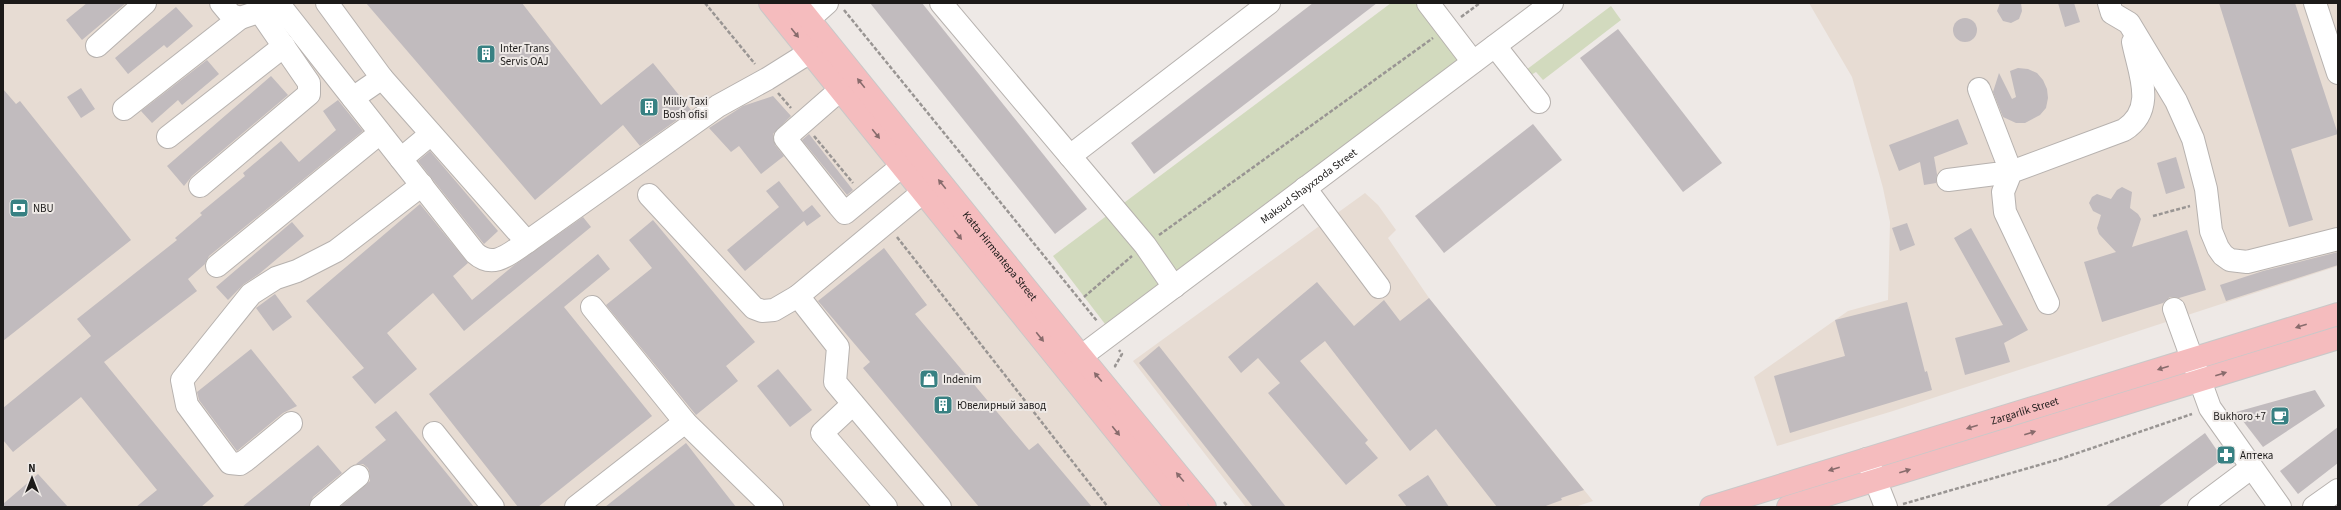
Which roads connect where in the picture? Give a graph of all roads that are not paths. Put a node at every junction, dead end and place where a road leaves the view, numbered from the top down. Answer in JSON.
{"nodes":[{"id":1,"x":145,"y":3,"type":"edge"},
{"id":2,"x":221,"y":3,"type":"edge"},
{"id":3,"x":327,"y":3,"type":"edge"},
{"id":4,"x":770,"y":3,"type":"edge"},
{"id":5,"x":941,"y":3,"type":"edge"},
{"id":6,"x":1269,"y":3,"type":"edge"},
{"id":7,"x":1428,"y":3,"type":"edge"},
{"id":8,"x":1552,"y":3,"type":"edge"},
{"id":9,"x":2109,"y":3,"type":"edge"},
{"id":10,"x":2315,"y":3,"type":"edge"},
{"id":11,"x":835,"y":6,"type":"edge"},
{"id":12,"x":260,"y":8,"type":"edge"},
{"id":13,"x":803,"y":11,"type":"edge"},
{"id":14,"x":2129,"y":23,"type":"junction"},
{"id":15,"x":97,"y":46,"type":"dead end"},
{"id":16,"x":284,"y":46,"type":"junction"},
{"id":17,"x":818,"y":46,"type":"junction"},
{"id":18,"x":1495,"y":46,"type":"junction"},
{"id":19,"x":1473,"y":62,"type":"junction"},
{"id":20,"x":2338,"y":73,"type":"edge"},
{"id":21,"x":382,"y":78,"type":"junction"},
{"id":22,"x":1979,"y":89,"type":"dead end"},
{"id":23,"x":840,"y":90,"type":"junction"},
{"id":24,"x":353,"y":98,"type":"junction"},
{"id":25,"x":1539,"y":102,"type":"dead end"},
{"id":26,"x":124,"y":109,"type":"dead end"},
{"id":27,"x":380,"y":133,"type":"junction"},
{"id":28,"x":431,"y":134,"type":"junction"},
{"id":29,"x":168,"y":137,"type":"dead end"},
{"id":30,"x":1070,"y":156,"type":"junction"},
{"id":31,"x":401,"y":159,"type":"junction"},
{"id":32,"x":902,"y":166,"type":"junction"},
{"id":33,"x":2011,"y":172,"type":"junction"},
{"id":34,"x":1948,"y":180,"type":"dead end"},
{"id":35,"x":200,"y":186,"type":"dead end"},
{"id":36,"x":422,"y":186,"type":"junction"},
{"id":37,"x":1305,"y":188,"type":"junction"},
{"id":38,"x":923,"y":192,"type":"junction"},
{"id":39,"x":649,"y":195,"type":"dead end"},
{"id":40,"x":2338,"y":239,"type":"edge"},
{"id":41,"x":528,"y":242,"type":"junction"},
{"id":42,"x":217,"y":266,"type":"dead end"},
{"id":43,"x":1174,"y":287,"type":"junction"},
{"id":44,"x":1379,"y":287,"type":"dead end"},
{"id":45,"x":798,"y":296,"type":"junction"},
{"id":46,"x":2048,"y":303,"type":"dead end"},
{"id":47,"x":592,"y":307,"type":"dead end"},
{"id":48,"x":2174,"y":309,"type":"dead end"},
{"id":49,"x":2338,"y":314,"type":"edge"},
{"id":50,"x":2338,"y":338,"type":"edge"},
{"id":51,"x":2192,"y":359,"type":"junction"},
{"id":52,"x":1073,"y":362,"type":"junction"},
{"id":53,"x":2200,"y":380,"type":"junction"},
{"id":54,"x":853,"y":404,"type":"junction"},
{"id":55,"x":685,"y":422,"type":"junction"},
{"id":56,"x":291,"y":423,"type":"dead end"},
{"id":57,"x":434,"y":433,"type":"dead end"},
{"id":58,"x":1867,"y":459,"type":"junction"},
{"id":59,"x":2251,"y":468,"type":"junction"},
{"id":60,"x":358,"y":476,"type":"dead end"},
{"id":61,"x":1874,"y":481,"type":"junction"},
{"id":62,"x":1214,"y":504,"type":"edge"},
{"id":63,"x":1894,"y":506,"type":"edge"},
{"id":64,"x":321,"y":507,"type":"edge"},
{"id":65,"x":493,"y":507,"type":"edge"},
{"id":66,"x":576,"y":507,"type":"edge"},
{"id":67,"x":772,"y":507,"type":"edge"},
{"id":68,"x":886,"y":507,"type":"edge"},
{"id":69,"x":940,"y":507,"type":"edge"},
{"id":70,"x":1177,"y":507,"type":"edge"},
{"id":71,"x":1711,"y":507,"type":"edge"},
{"id":72,"x":1788,"y":507,"type":"edge"},
{"id":73,"x":2199,"y":507,"type":"edge"},
{"id":74,"x":2280,"y":507,"type":"edge"}],
"edges":[{"from":1,"to":15,"type":"street"},
{"from":2,"to":12,"type":"street"},
{"from":3,"to":21,"type":"street"},
{"from":4,"to":17,"type":"main road","name":"Katta Hirmаntepa Street","one_way":true},
{"from":5,"to":30,"type":"street"},
{"from":6,"to":30,"type":"street"},
{"from":7,"to":19,"type":"street"},
{"from":8,"to":18,"type":"street","name":"Maksud Shayxzoda Street"},
{"from":9,"to":14,"type":"street"},
{"from":10,"to":20,"type":"street"},
{"from":11,"to":13,"type":"street"},
{"from":12,"to":16,"type":"street"},
{"from":12,"to":24,"type":"street"},
{"from":12,"to":26,"type":"street"},
{"from":13,"to":17,"type":"main road","name":"Katta Hirmаntepa Street"},
{"from":14,"to":33,"type":"street"},
{"from":14,"to":40,"type":"street"},
{"from":16,"to":29,"type":"street"},
{"from":16,"to":35,"type":"street"},
{"from":17,"to":23,"type":"main road","name":"Katta Hirmаntepa Street"},
{"from":17,"to":41,"type":"street"},
{"from":52,"to":17,"type":"main road","name":"Katta Hirmаntepa Street","one_way":true},
{"from":18,"to":19,"type":"street","name":"Maksud Shayxzoda Street"},
{"from":18,"to":25,"type":"street"},
{"from":19,"to":37,"type":"street","name":"Maksud Shayxzoda Street"},
{"from":21,"to":24,"type":"street"},
{"from":21,"to":28,"type":"street"},
{"from":22,"to":33,"type":"street"},
{"from":23,"to":32,"type":"main road","name":"Katta Hirmаntepa Street","one_way":true},
{"from":23,"to":32,"type":"street"},
{"from":24,"to":27,"type":"street"},
{"from":27,"to":31,"type":"street"},
{"from":27,"to":42,"type":"street"},
{"from":28,"to":31,"type":"street"},
{"from":28,"to":41,"type":"street"},
{"from":30,"to":43,"type":"street"},
{"from":31,"to":36,"type":"street"},
{"from":32,"to":38,"type":"main road","name":"Katta Hirmаntepa Street"},
{"from":33,"to":34,"type":"street"},
{"from":33,"to":46,"type":"street"},
{"from":36,"to":41,"type":"street"},
{"from":36,"to":56,"type":"street"},
{"from":37,"to":43,"type":"street","name":"Maksud Shayxzoda Street"},
{"from":37,"to":44,"type":"street"},
{"from":38,"to":45,"type":"street"},
{"from":38,"to":52,"type":"main road","name":"Katta Hirmаntepa Street","one_way":true},
{"from":39,"to":45,"type":"street"},
{"from":43,"to":52,"type":"street","name":"Maksud Shayxzoda Street"},
{"from":45,"to":54,"type":"street"},
{"from":47,"to":55,"type":"street"},
{"from":48,"to":51,"type":"street"},
{"from":49,"to":51,"type":"main road","name":"Zargarlik Street","one_way":true},
{"from":53,"to":50,"type":"main road","name":"Zargarlik Street","one_way":true},
{"from":51,"to":53,"type":"street"},
{"from":51,"to":58,"type":"main road","name":"Zargarlik Street","one_way":true},
{"from":62,"to":52,"type":"main road","name":"Katta Hirmаntepa Street","one_way":true},
{"from":52,"to":70,"type":"main road","name":"Katta Hirmаntepa Street","one_way":true},
{"from":53,"to":59,"type":"street"},
{"from":61,"to":53,"type":"main road","name":"Zargarlik Street","one_way":true},
{"from":54,"to":68,"type":"street"},
{"from":54,"to":69,"type":"street"},
{"from":55,"to":66,"type":"street"},
{"from":55,"to":67,"type":"street"},
{"from":57,"to":65,"type":"street"},
{"from":58,"to":61,"type":"street"},
{"from":58,"to":71,"type":"main road","name":"Zargarlik Street","one_way":true},
{"from":59,"to":73,"type":"street"},
{"from":59,"to":74,"type":"street"},
{"from":60,"to":64,"type":"street"},
{"from":61,"to":63,"type":"street"},
{"from":61,"to":72,"type":"main road","name":"Zargarlik Street"}]}
